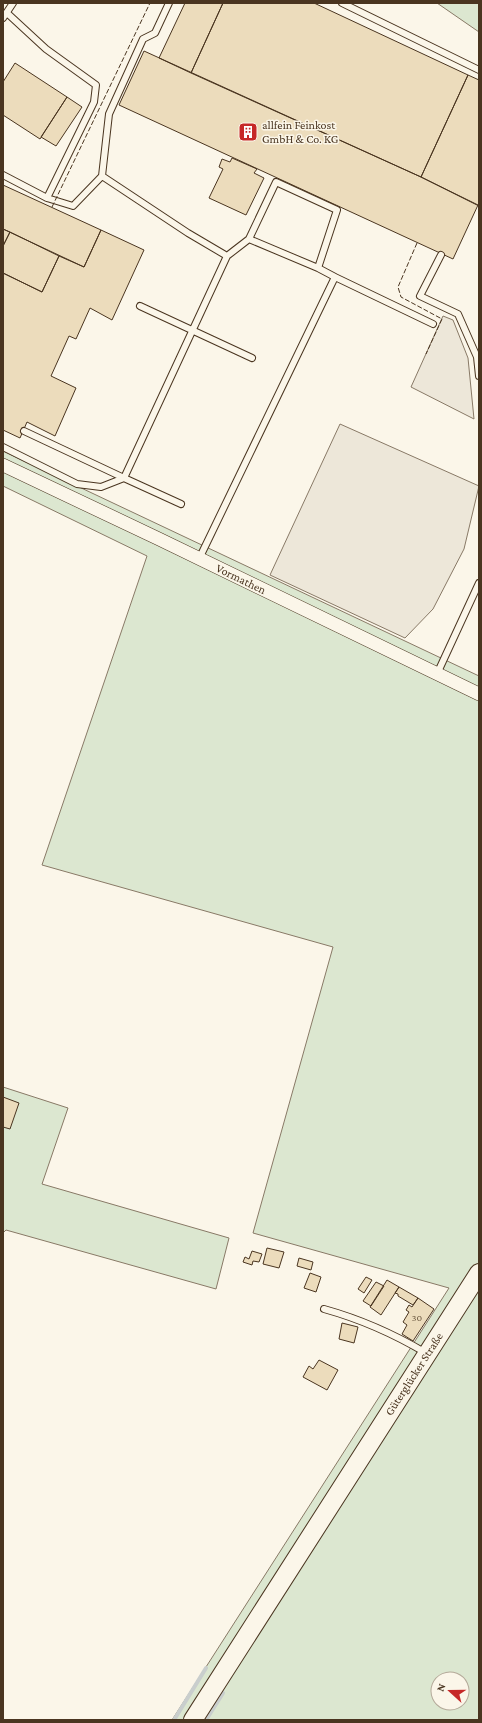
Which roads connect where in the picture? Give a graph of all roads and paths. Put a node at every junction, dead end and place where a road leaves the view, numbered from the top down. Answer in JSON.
{"nodes":[{"id":1,"x":13,"y":3,"type":"edge"},
{"id":2,"x":169,"y":3,"type":"edge"},
{"id":3,"x":342,"y":3,"type":"edge"},
{"id":4,"x":5,"y":15,"type":"edge"},
{"id":5,"x":479,"y":70,"type":"edge"},
{"id":6,"x":3,"y":175,"type":"edge"},
{"id":7,"x":102,"y":176,"type":"junction"},
{"id":8,"x":47,"y":198,"type":"junction"},
{"id":9,"x":249,"y":239,"type":"junction"},
{"id":10,"x":227,"y":256,"type":"junction"},
{"id":11,"x":441,"y":256,"type":"dead end"},
{"id":12,"x":318,"y":268,"type":"junction"},
{"id":13,"x":335,"y":277,"type":"junction"},
{"id":14,"x":140,"y":306,"type":"dead end"},
{"id":15,"x":433,"y":324,"type":"dead end"},
{"id":16,"x":192,"y":330,"type":"junction"},
{"id":17,"x":478,"y":355,"type":"edge"},
{"id":18,"x":252,"y":358,"type":"dead end"},
{"id":19,"x":479,"y":376,"type":"edge"},
{"id":20,"x":24,"y":431,"type":"dead end"},
{"id":21,"x":3,"y":447,"type":"edge"},
{"id":22,"x":3,"y":465,"type":"edge"},
{"id":23,"x":124,"y":478,"type":"junction"},
{"id":24,"x":181,"y":504,"type":"dead end"},
{"id":25,"x":199,"y":559,"type":"junction"},
{"id":26,"x":479,"y":583,"type":"edge"},
{"id":27,"x":437,"y":674,"type":"junction"},
{"id":28,"x":479,"y":694,"type":"edge"},
{"id":29,"x":479,"y":1273,"type":"edge"},
{"id":30,"x":324,"y":1309,"type":"dead end"},
{"id":31,"x":427,"y":1354,"type":"junction"},
{"id":32,"x":193,"y":1720,"type":"edge"}],
"edges":[{"from":1,"to":4,"type":"lane"},
{"from":2,"to":7,"type":"lane"},
{"from":3,"to":5,"type":"lane"},
{"from":4,"to":8,"type":"lane"},
{"from":6,"to":8,"type":"lane"},
{"from":7,"to":8,"type":"lane"},
{"from":7,"to":10,"type":"lane"},
{"from":9,"to":10,"type":"lane"},
{"from":9,"to":12,"type":"lane"},
{"from":9,"to":12,"type":"lane"},
{"from":10,"to":16,"type":"lane"},
{"from":11,"to":17,"type":"lane"},
{"from":12,"to":13,"type":"lane"},
{"from":13,"to":15,"type":"lane"},
{"from":13,"to":25,"type":"lane"},
{"from":14,"to":16,"type":"lane"},
{"from":16,"to":18,"type":"lane"},
{"from":16,"to":23,"type":"lane"},
{"from":17,"to":19,"type":"lane"},
{"from":20,"to":23,"type":"lane"},
{"from":21,"to":23,"type":"lane"},
{"from":22,"to":25,"type":"street","name":"Vormathen"},
{"from":23,"to":24,"type":"lane"},
{"from":25,"to":27,"type":"street","name":"Vormathen"},
{"from":26,"to":27,"type":"lane"},
{"from":27,"to":28,"type":"street","name":"Vormathen"},
{"from":29,"to":31,"type":"street","name":"Güterglücker Straße"},
{"from":30,"to":31,"type":"lane"},
{"from":31,"to":32,"type":"street","name":"Güterglücker Straße"}]}
